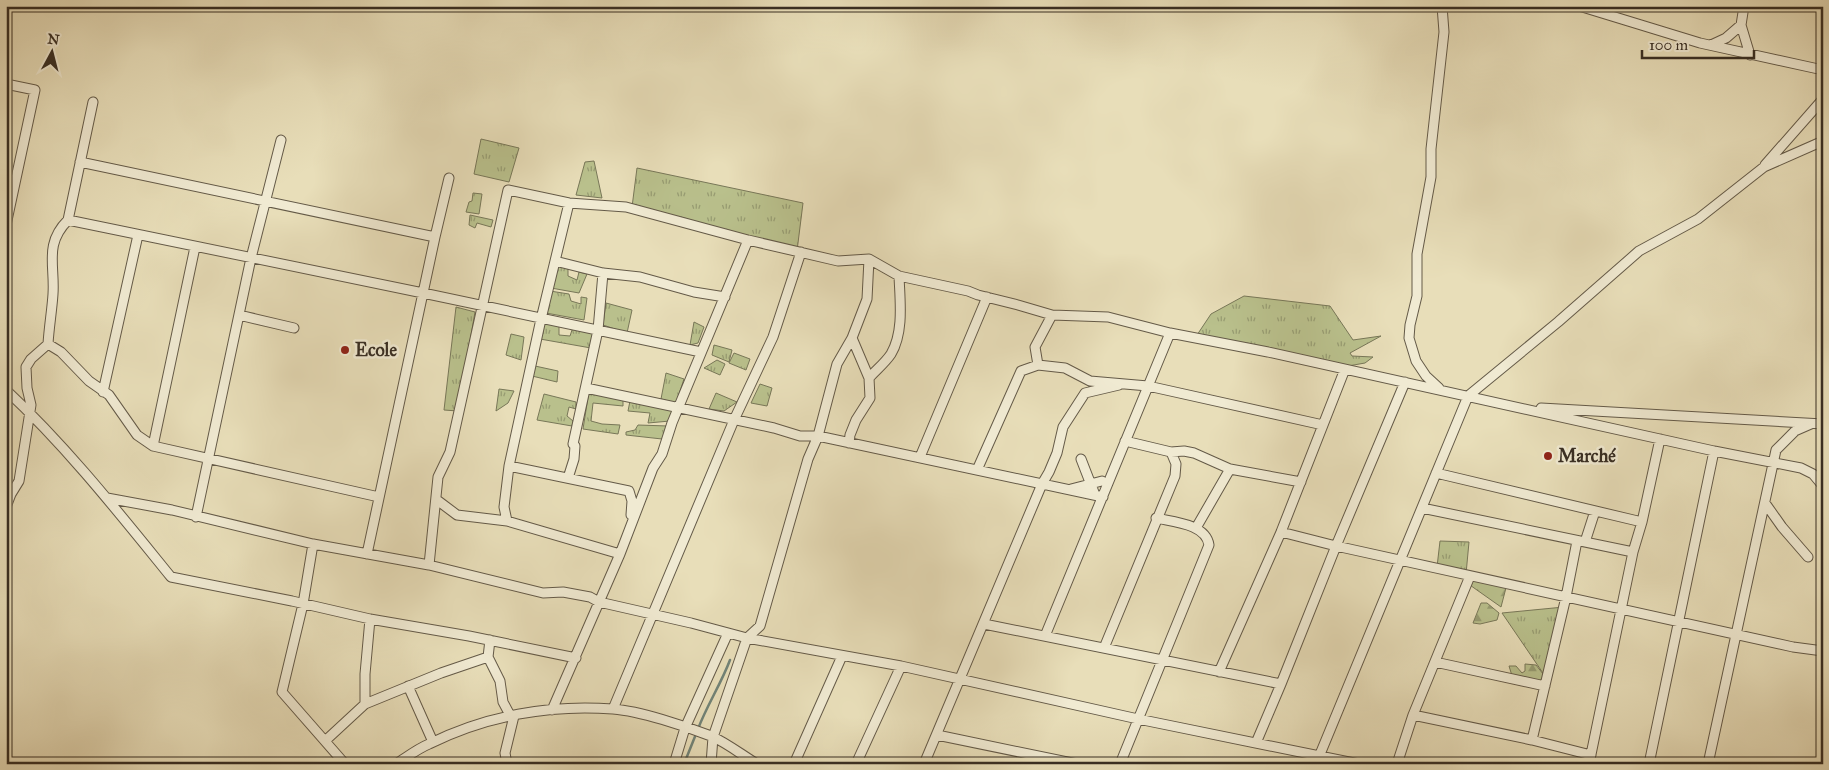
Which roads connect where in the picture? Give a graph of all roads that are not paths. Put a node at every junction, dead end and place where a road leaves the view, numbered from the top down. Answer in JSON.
{"nodes":[{"id":1,"x":1442,"y":6,"type":"edge"},
{"id":2,"x":1452,"y":6,"type":"edge"},
{"id":3,"x":1469,"y":6,"type":"edge"},
{"id":4,"x":1579,"y":6,"type":"edge"},
{"id":5,"x":1744,"y":6,"type":"edge"},
{"id":6,"x":1819,"y":6,"type":"edge"},
{"id":7,"x":1823,"y":7,"type":"edge"},
{"id":8,"x":1601,"y":10,"type":"edge"},
{"id":9,"x":1741,"y":25,"type":"junction"},
{"id":10,"x":1711,"y":45,"type":"junction"},
{"id":11,"x":1750,"y":54,"type":"junction"},
{"id":12,"x":1823,"y":70,"type":"edge"},
{"id":13,"x":6,"y":84,"type":"edge"},
{"id":14,"x":1823,"y":99,"type":"edge"},
{"id":15,"x":93,"y":102,"type":"dead end"},
{"id":16,"x":281,"y":140,"type":"dead end"},
{"id":17,"x":1823,"y":141,"type":"edge"},
{"id":18,"x":80,"y":162,"type":"junction"},
{"id":19,"x":1764,"y":167,"type":"junction"},
{"id":20,"x":449,"y":178,"type":"dead end"},
{"id":21,"x":266,"y":201,"type":"junction"},
{"id":22,"x":569,"y":203,"type":"junction"},
{"id":23,"x":68,"y":220,"type":"junction"},
{"id":24,"x":6,"y":225,"type":"edge"},
{"id":25,"x":138,"y":235,"type":"junction"},
{"id":26,"x":435,"y":237,"type":"junction"},
{"id":27,"x":748,"y":240,"type":"junction"},
{"id":28,"x":195,"y":247,"type":"junction"},
{"id":29,"x":801,"y":252,"type":"junction"},
{"id":30,"x":251,"y":258,"type":"junction"},
{"id":31,"x":869,"y":259,"type":"junction"},
{"id":32,"x":555,"y":261,"type":"junction"},
{"id":33,"x":603,"y":273,"type":"junction"},
{"id":34,"x":899,"y":276,"type":"junction"},
{"id":35,"x":424,"y":293,"type":"junction"},
{"id":36,"x":725,"y":297,"type":"junction"},
{"id":37,"x":987,"y":297,"type":"junction"},
{"id":38,"x":483,"y":307,"type":"junction"},
{"id":39,"x":239,"y":315,"type":"junction"},
{"id":40,"x":1052,"y":315,"type":"junction"},
{"id":41,"x":541,"y":319,"type":"junction"},
{"id":42,"x":294,"y":328,"type":"dead end"},
{"id":43,"x":598,"y":330,"type":"junction"},
{"id":44,"x":1170,"y":333,"type":"junction"},
{"id":45,"x":852,"y":338,"type":"junction"},
{"id":46,"x":48,"y":344,"type":"junction"},
{"id":47,"x":701,"y":352,"type":"junction"},
{"id":48,"x":1038,"y":365,"type":"junction"},
{"id":49,"x":1344,"y":369,"type":"junction"},
{"id":50,"x":869,"y":378,"type":"junction"},
{"id":51,"x":1405,"y":382,"type":"junction"},
{"id":52,"x":1119,"y":385,"type":"junction"},
{"id":53,"x":1148,"y":386,"type":"junction"},
{"id":54,"x":586,"y":388,"type":"junction"},
{"id":55,"x":6,"y":390,"type":"edge"},
{"id":56,"x":1442,"y":391,"type":"junction"},
{"id":57,"x":103,"y":392,"type":"junction"},
{"id":58,"x":1468,"y":396,"type":"junction"},
{"id":59,"x":679,"y":407,"type":"junction"},
{"id":60,"x":1514,"y":407,"type":"junction"},
{"id":61,"x":29,"y":411,"type":"junction"},
{"id":62,"x":734,"y":420,"type":"junction"},
{"id":63,"x":1810,"y":424,"type":"junction"},
{"id":64,"x":1823,"y":424,"type":"edge"},
{"id":65,"x":1323,"y":425,"type":"junction"},
{"id":66,"x":818,"y":436,"type":"junction"},
{"id":67,"x":1660,"y":439,"type":"junction"},
{"id":68,"x":1125,"y":441,"type":"junction"},
{"id":69,"x":849,"y":443,"type":"junction"},
{"id":70,"x":152,"y":446,"type":"junction"},
{"id":71,"x":1714,"y":451,"type":"junction"},
{"id":72,"x":1171,"y":452,"type":"junction"},
{"id":73,"x":920,"y":457,"type":"junction"},
{"id":74,"x":208,"y":459,"type":"junction"},
{"id":75,"x":1081,"y":459,"type":"dead end"},
{"id":76,"x":1773,"y":462,"type":"junction"},
{"id":77,"x":509,"y":466,"type":"junction"},
{"id":78,"x":1230,"y":469,"type":"junction"},
{"id":79,"x":977,"y":470,"type":"junction"},
{"id":80,"x":1436,"y":473,"type":"junction"},
{"id":81,"x":568,"y":478,"type":"junction"},
{"id":82,"x":1102,"y":481,"type":"dead end"},
{"id":83,"x":1301,"y":482,"type":"junction"},
{"id":84,"x":1042,"y":484,"type":"junction"},
{"id":85,"x":1090,"y":484,"type":"junction"},
{"id":86,"x":1823,"y":486,"type":"edge"},
{"id":87,"x":1068,"y":489,"type":"junction"},
{"id":88,"x":8,"y":492,"type":"edge"},
{"id":89,"x":1099,"y":496,"type":"junction"},
{"id":90,"x":379,"y":497,"type":"junction"},
{"id":91,"x":107,"y":498,"type":"junction"},
{"id":92,"x":437,"y":500,"type":"junction"},
{"id":93,"x":1765,"y":503,"type":"junction"},
{"id":94,"x":6,"y":507,"type":"edge"},
{"id":95,"x":1422,"y":508,"type":"junction"},
{"id":96,"x":1595,"y":511,"type":"junction"},
{"id":97,"x":196,"y":517,"type":"junction"},
{"id":98,"x":1156,"y":518,"type":"junction"},
{"id":99,"x":507,"y":521,"type":"junction"},
{"id":100,"x":1642,"y":522,"type":"junction"},
{"id":101,"x":1196,"y":528,"type":"junction"},
{"id":102,"x":628,"y":532,"type":"junction"},
{"id":103,"x":1281,"y":532,"type":"junction"},
{"id":104,"x":1581,"y":542,"type":"junction"},
{"id":105,"x":313,"y":544,"type":"junction"},
{"id":106,"x":1336,"y":546,"type":"junction"},
{"id":107,"x":1633,"y":552,"type":"junction"},
{"id":108,"x":367,"y":554,"type":"junction"},
{"id":109,"x":620,"y":554,"type":"junction"},
{"id":110,"x":1808,"y":557,"type":"dead end"},
{"id":111,"x":1400,"y":560,"type":"junction"},
{"id":112,"x":429,"y":565,"type":"junction"},
{"id":113,"x":1470,"y":576,"type":"junction"},
{"id":114,"x":1566,"y":597,"type":"junction"},
{"id":115,"x":600,"y":602,"type":"junction"},
{"id":116,"x":303,"y":604,"type":"junction"},
{"id":117,"x":1621,"y":609,"type":"junction"},
{"id":118,"x":653,"y":615,"type":"junction"},
{"id":119,"x":370,"y":619,"type":"junction"},
{"id":120,"x":1679,"y":622,"type":"junction"},
{"id":121,"x":984,"y":624,"type":"junction"},
{"id":122,"x":728,"y":633,"type":"junction"},
{"id":123,"x":1736,"y":634,"type":"junction"},
{"id":124,"x":1045,"y":636,"type":"junction"},
{"id":125,"x":747,"y":638,"type":"junction"},
{"id":126,"x":490,"y":640,"type":"junction"},
{"id":127,"x":1104,"y":648,"type":"junction"},
{"id":128,"x":1823,"y":651,"type":"edge"},
{"id":129,"x":842,"y":656,"type":"junction"},
{"id":130,"x":488,"y":657,"type":"junction"},
{"id":131,"x":576,"y":658,"type":"junction"},
{"id":132,"x":1162,"y":660,"type":"junction"},
{"id":133,"x":1435,"y":662,"type":"junction"},
{"id":134,"x":901,"y":666,"type":"junction"},
{"id":135,"x":1219,"y":672,"type":"junction"},
{"id":136,"x":960,"y":679,"type":"junction"},
{"id":137,"x":1281,"y":684,"type":"junction"},
{"id":138,"x":408,"y":686,"type":"junction"},
{"id":139,"x":1545,"y":686,"type":"junction"},
{"id":140,"x":365,"y":704,"type":"junction"},
{"id":141,"x":613,"y":709,"type":"junction"},
{"id":142,"x":552,"y":710,"type":"junction"},
{"id":143,"x":1413,"y":715,"type":"junction"},
{"id":144,"x":512,"y":716,"type":"junction"},
{"id":145,"x":1138,"y":720,"type":"junction"},
{"id":146,"x":685,"y":728,"type":"junction"},
{"id":147,"x":937,"y":735,"type":"junction"},
{"id":148,"x":712,"y":737,"type":"junction"},
{"id":149,"x":1532,"y":740,"type":"junction"},
{"id":150,"x":325,"y":741,"type":"junction"},
{"id":151,"x":433,"y":742,"type":"junction"},
{"id":152,"x":1256,"y":743,"type":"junction"},
{"id":153,"x":1590,"y":759,"type":"edge"},
{"id":154,"x":1318,"y":760,"type":"edge"},
{"id":155,"x":1060,"y":762,"type":"edge"},
{"id":156,"x":345,"y":764,"type":"edge"},
{"id":157,"x":396,"y":764,"type":"edge"},
{"id":158,"x":507,"y":764,"type":"edge"},
{"id":159,"x":674,"y":764,"type":"edge"},
{"id":160,"x":711,"y":764,"type":"edge"},
{"id":161,"x":756,"y":764,"type":"edge"},
{"id":162,"x":794,"y":764,"type":"edge"},
{"id":163,"x":856,"y":764,"type":"edge"},
{"id":164,"x":924,"y":764,"type":"edge"},
{"id":165,"x":1077,"y":764,"type":"edge"},
{"id":166,"x":1120,"y":764,"type":"edge"},
{"id":167,"x":1359,"y":764,"type":"edge"},
{"id":168,"x":1397,"y":764,"type":"edge"},
{"id":169,"x":1649,"y":764,"type":"edge"},
{"id":170,"x":1708,"y":764,"type":"edge"}],
"edges":[{"from":1,"to":56,"type":"street"},
{"from":2,"to":3,"type":"street"},
{"from":4,"to":8,"type":"street"},
{"from":5,"to":9,"type":"street"},
{"from":6,"to":7,"type":"street"},
{"from":8,"to":10,"type":"street"},
{"from":9,"to":10,"type":"street"},
{"from":9,"to":11,"type":"street"},
{"from":10,"to":11,"type":"street"},
{"from":11,"to":12,"type":"street"},
{"from":13,"to":24,"type":"street"},
{"from":14,"to":19,"type":"street"},
{"from":15,"to":18,"type":"street"},
{"from":16,"to":21,"type":"street"},
{"from":17,"to":19,"type":"street"},
{"from":18,"to":21,"type":"street"},
{"from":18,"to":23,"type":"street"},
{"from":19,"to":58,"type":"street"},
{"from":20,"to":26,"type":"street"},
{"from":21,"to":26,"type":"street"},
{"from":21,"to":30,"type":"street"},
{"from":22,"to":27,"type":"street"},
{"from":22,"to":32,"type":"street"},
{"from":22,"to":38,"type":"street"},
{"from":23,"to":25,"type":"street"},
{"from":23,"to":46,"type":"street"},
{"from":25,"to":28,"type":"street"},
{"from":25,"to":57,"type":"street"},
{"from":26,"to":35,"type":"street"},
{"from":27,"to":29,"type":"street"},
{"from":27,"to":36,"type":"street"},
{"from":28,"to":30,"type":"street"},
{"from":28,"to":70,"type":"street"},
{"from":29,"to":31,"type":"street"},
{"from":29,"to":62,"type":"street"},
{"from":30,"to":35,"type":"street"},
{"from":30,"to":39,"type":"street"},
{"from":31,"to":34,"type":"street"},
{"from":31,"to":45,"type":"street"},
{"from":32,"to":33,"type":"street"},
{"from":32,"to":41,"type":"street"},
{"from":33,"to":36,"type":"street"},
{"from":33,"to":43,"type":"street"},
{"from":34,"to":37,"type":"street"},
{"from":34,"to":50,"type":"street"},
{"from":35,"to":38,"type":"street"},
{"from":35,"to":90,"type":"street"},
{"from":36,"to":47,"type":"street"},
{"from":37,"to":40,"type":"street"},
{"from":37,"to":73,"type":"street"},
{"from":38,"to":41,"type":"street"},
{"from":38,"to":92,"type":"street"},
{"from":39,"to":42,"type":"street"},
{"from":39,"to":74,"type":"street"},
{"from":40,"to":44,"type":"street"},
{"from":40,"to":48,"type":"street"},
{"from":41,"to":43,"type":"street"},
{"from":41,"to":77,"type":"street"},
{"from":43,"to":47,"type":"street"},
{"from":43,"to":54,"type":"street"},
{"from":44,"to":49,"type":"street"},
{"from":44,"to":53,"type":"street"},
{"from":45,"to":50,"type":"street"},
{"from":45,"to":66,"type":"street"},
{"from":46,"to":57,"type":"street"},
{"from":46,"to":61,"type":"street"},
{"from":47,"to":59,"type":"street"},
{"from":48,"to":52,"type":"street"},
{"from":48,"to":79,"type":"street"},
{"from":49,"to":51,"type":"street"},
{"from":49,"to":65,"type":"street"},
{"from":50,"to":69,"type":"street"},
{"from":51,"to":56,"type":"street"},
{"from":51,"to":106,"type":"street"},
{"from":52,"to":53,"type":"street"},
{"from":52,"to":84,"type":"street"},
{"from":53,"to":65,"type":"street"},
{"from":53,"to":68,"type":"street"},
{"from":54,"to":59,"type":"street"},
{"from":54,"to":81,"type":"street"},
{"from":55,"to":61,"type":"street"},
{"from":56,"to":58,"type":"street"},
{"from":57,"to":70,"type":"street"},
{"from":58,"to":60,"type":"street"},
{"from":58,"to":80,"type":"street"},
{"from":59,"to":62,"type":"street"},
{"from":59,"to":102,"type":"street"},
{"from":60,"to":63,"type":"street"},
{"from":60,"to":67,"type":"street"},
{"from":61,"to":88,"type":"street"},
{"from":61,"to":91,"type":"street"},
{"from":62,"to":66,"type":"street"},
{"from":62,"to":118,"type":"street"},
{"from":63,"to":64,"type":"street"},
{"from":63,"to":76,"type":"street"},
{"from":65,"to":83,"type":"street"},
{"from":66,"to":69,"type":"street"},
{"from":66,"to":125,"type":"street"},
{"from":67,"to":71,"type":"street"},
{"from":67,"to":100,"type":"street"},
{"from":68,"to":72,"type":"street"},
{"from":68,"to":89,"type":"street"},
{"from":69,"to":73,"type":"street"},
{"from":70,"to":74,"type":"street"},
{"from":71,"to":76,"type":"street"},
{"from":71,"to":120,"type":"street"},
{"from":72,"to":78,"type":"street"},
{"from":72,"to":98,"type":"street"},
{"from":73,"to":79,"type":"street"},
{"from":74,"to":90,"type":"street"},
{"from":74,"to":97,"type":"street"},
{"from":75,"to":85,"type":"street"},
{"from":76,"to":86,"type":"street"},
{"from":76,"to":93,"type":"street"},
{"from":77,"to":81,"type":"street"},
{"from":77,"to":99,"type":"street"},
{"from":78,"to":83,"type":"street"},
{"from":78,"to":101,"type":"street"},
{"from":79,"to":84,"type":"street"},
{"from":80,"to":95,"type":"street"},
{"from":80,"to":96,"type":"street"},
{"from":81,"to":102,"type":"street"},
{"from":82,"to":85,"type":"street"},
{"from":83,"to":103,"type":"street"},
{"from":84,"to":87,"type":"street"},
{"from":84,"to":121,"type":"street"},
{"from":85,"to":87,"type":"street"},
{"from":85,"to":89,"type":"street"},
{"from":87,"to":89,"type":"street"},
{"from":88,"to":94,"type":"street"},
{"from":89,"to":124,"type":"street"},
{"from":90,"to":108,"type":"street"},
{"from":91,"to":97,"type":"street"},
{"from":91,"to":116,"type":"street"},
{"from":92,"to":99,"type":"street"},
{"from":92,"to":112,"type":"street"},
{"from":93,"to":110,"type":"street"},
{"from":93,"to":123,"type":"street"},
{"from":95,"to":104,"type":"street"},
{"from":95,"to":111,"type":"street"},
{"from":96,"to":100,"type":"street"},
{"from":96,"to":104,"type":"street"},
{"from":97,"to":105,"type":"street"},
{"from":98,"to":101,"type":"street"},
{"from":98,"to":127,"type":"street"},
{"from":99,"to":109,"type":"street"},
{"from":100,"to":107,"type":"street"},
{"from":101,"to":132,"type":"street"},
{"from":102,"to":109,"type":"street"},
{"from":103,"to":106,"type":"street"},
{"from":103,"to":135,"type":"street"},
{"from":104,"to":107,"type":"street"},
{"from":104,"to":114,"type":"street"},
{"from":105,"to":108,"type":"street"},
{"from":105,"to":116,"type":"street"},
{"from":106,"to":111,"type":"street"},
{"from":106,"to":137,"type":"street"},
{"from":107,"to":117,"type":"street"},
{"from":108,"to":112,"type":"street"},
{"from":109,"to":115,"type":"street"},
{"from":111,"to":113,"type":"street"},
{"from":111,"to":154,"type":"street"},
{"from":112,"to":115,"type":"street"},
{"from":113,"to":114,"type":"street"},
{"from":113,"to":133,"type":"street"},
{"from":114,"to":117,"type":"street"},
{"from":114,"to":139,"type":"street"},
{"from":115,"to":118,"type":"street"},
{"from":115,"to":131,"type":"street"},
{"from":116,"to":119,"type":"street"},
{"from":116,"to":150,"type":"street"},
{"from":117,"to":120,"type":"street"},
{"from":117,"to":153,"type":"street"},
{"from":118,"to":122,"type":"street"},
{"from":118,"to":141,"type":"street"},
{"from":119,"to":126,"type":"street"},
{"from":119,"to":140,"type":"street"},
{"from":120,"to":123,"type":"street"},
{"from":120,"to":169,"type":"street"},
{"from":121,"to":124,"type":"street"},
{"from":121,"to":136,"type":"street"},
{"from":122,"to":125,"type":"street"},
{"from":122,"to":146,"type":"street"},
{"from":123,"to":128,"type":"street"},
{"from":123,"to":170,"type":"street"},
{"from":124,"to":127,"type":"street"},
{"from":125,"to":129,"type":"street"},
{"from":125,"to":148,"type":"street"},
{"from":126,"to":130,"type":"street"},
{"from":126,"to":131,"type":"street"},
{"from":127,"to":132,"type":"street"},
{"from":129,"to":134,"type":"street"},
{"from":129,"to":162,"type":"street"},
{"from":130,"to":138,"type":"street"},
{"from":130,"to":144,"type":"street"},
{"from":131,"to":142,"type":"street"},
{"from":132,"to":135,"type":"street"},
{"from":132,"to":145,"type":"street"},
{"from":133,"to":139,"type":"street"},
{"from":133,"to":143,"type":"street"},
{"from":134,"to":136,"type":"street"},
{"from":134,"to":163,"type":"street"},
{"from":135,"to":137,"type":"street"},
{"from":136,"to":145,"type":"street"},
{"from":136,"to":147,"type":"street"},
{"from":137,"to":152,"type":"street"},
{"from":138,"to":140,"type":"street"},
{"from":138,"to":151,"type":"street"},
{"from":139,"to":149,"type":"street"},
{"from":140,"to":150,"type":"street"},
{"from":141,"to":142,"type":"street"},
{"from":141,"to":146,"type":"street"},
{"from":142,"to":144,"type":"street"},
{"from":143,"to":149,"type":"street"},
{"from":143,"to":168,"type":"street"},
{"from":144,"to":151,"type":"street"},
{"from":144,"to":158,"type":"street"},
{"from":145,"to":152,"type":"street"},
{"from":145,"to":166,"type":"street"},
{"from":146,"to":148,"type":"street"},
{"from":146,"to":159,"type":"street"},
{"from":147,"to":155,"type":"street"},
{"from":147,"to":164,"type":"street"},
{"from":148,"to":160,"type":"street"},
{"from":148,"to":161,"type":"street"},
{"from":149,"to":153,"type":"street"},
{"from":150,"to":156,"type":"street"},
{"from":151,"to":157,"type":"street"},
{"from":152,"to":154,"type":"street"},
{"from":154,"to":167,"type":"street"},
{"from":155,"to":165,"type":"street"}]}
